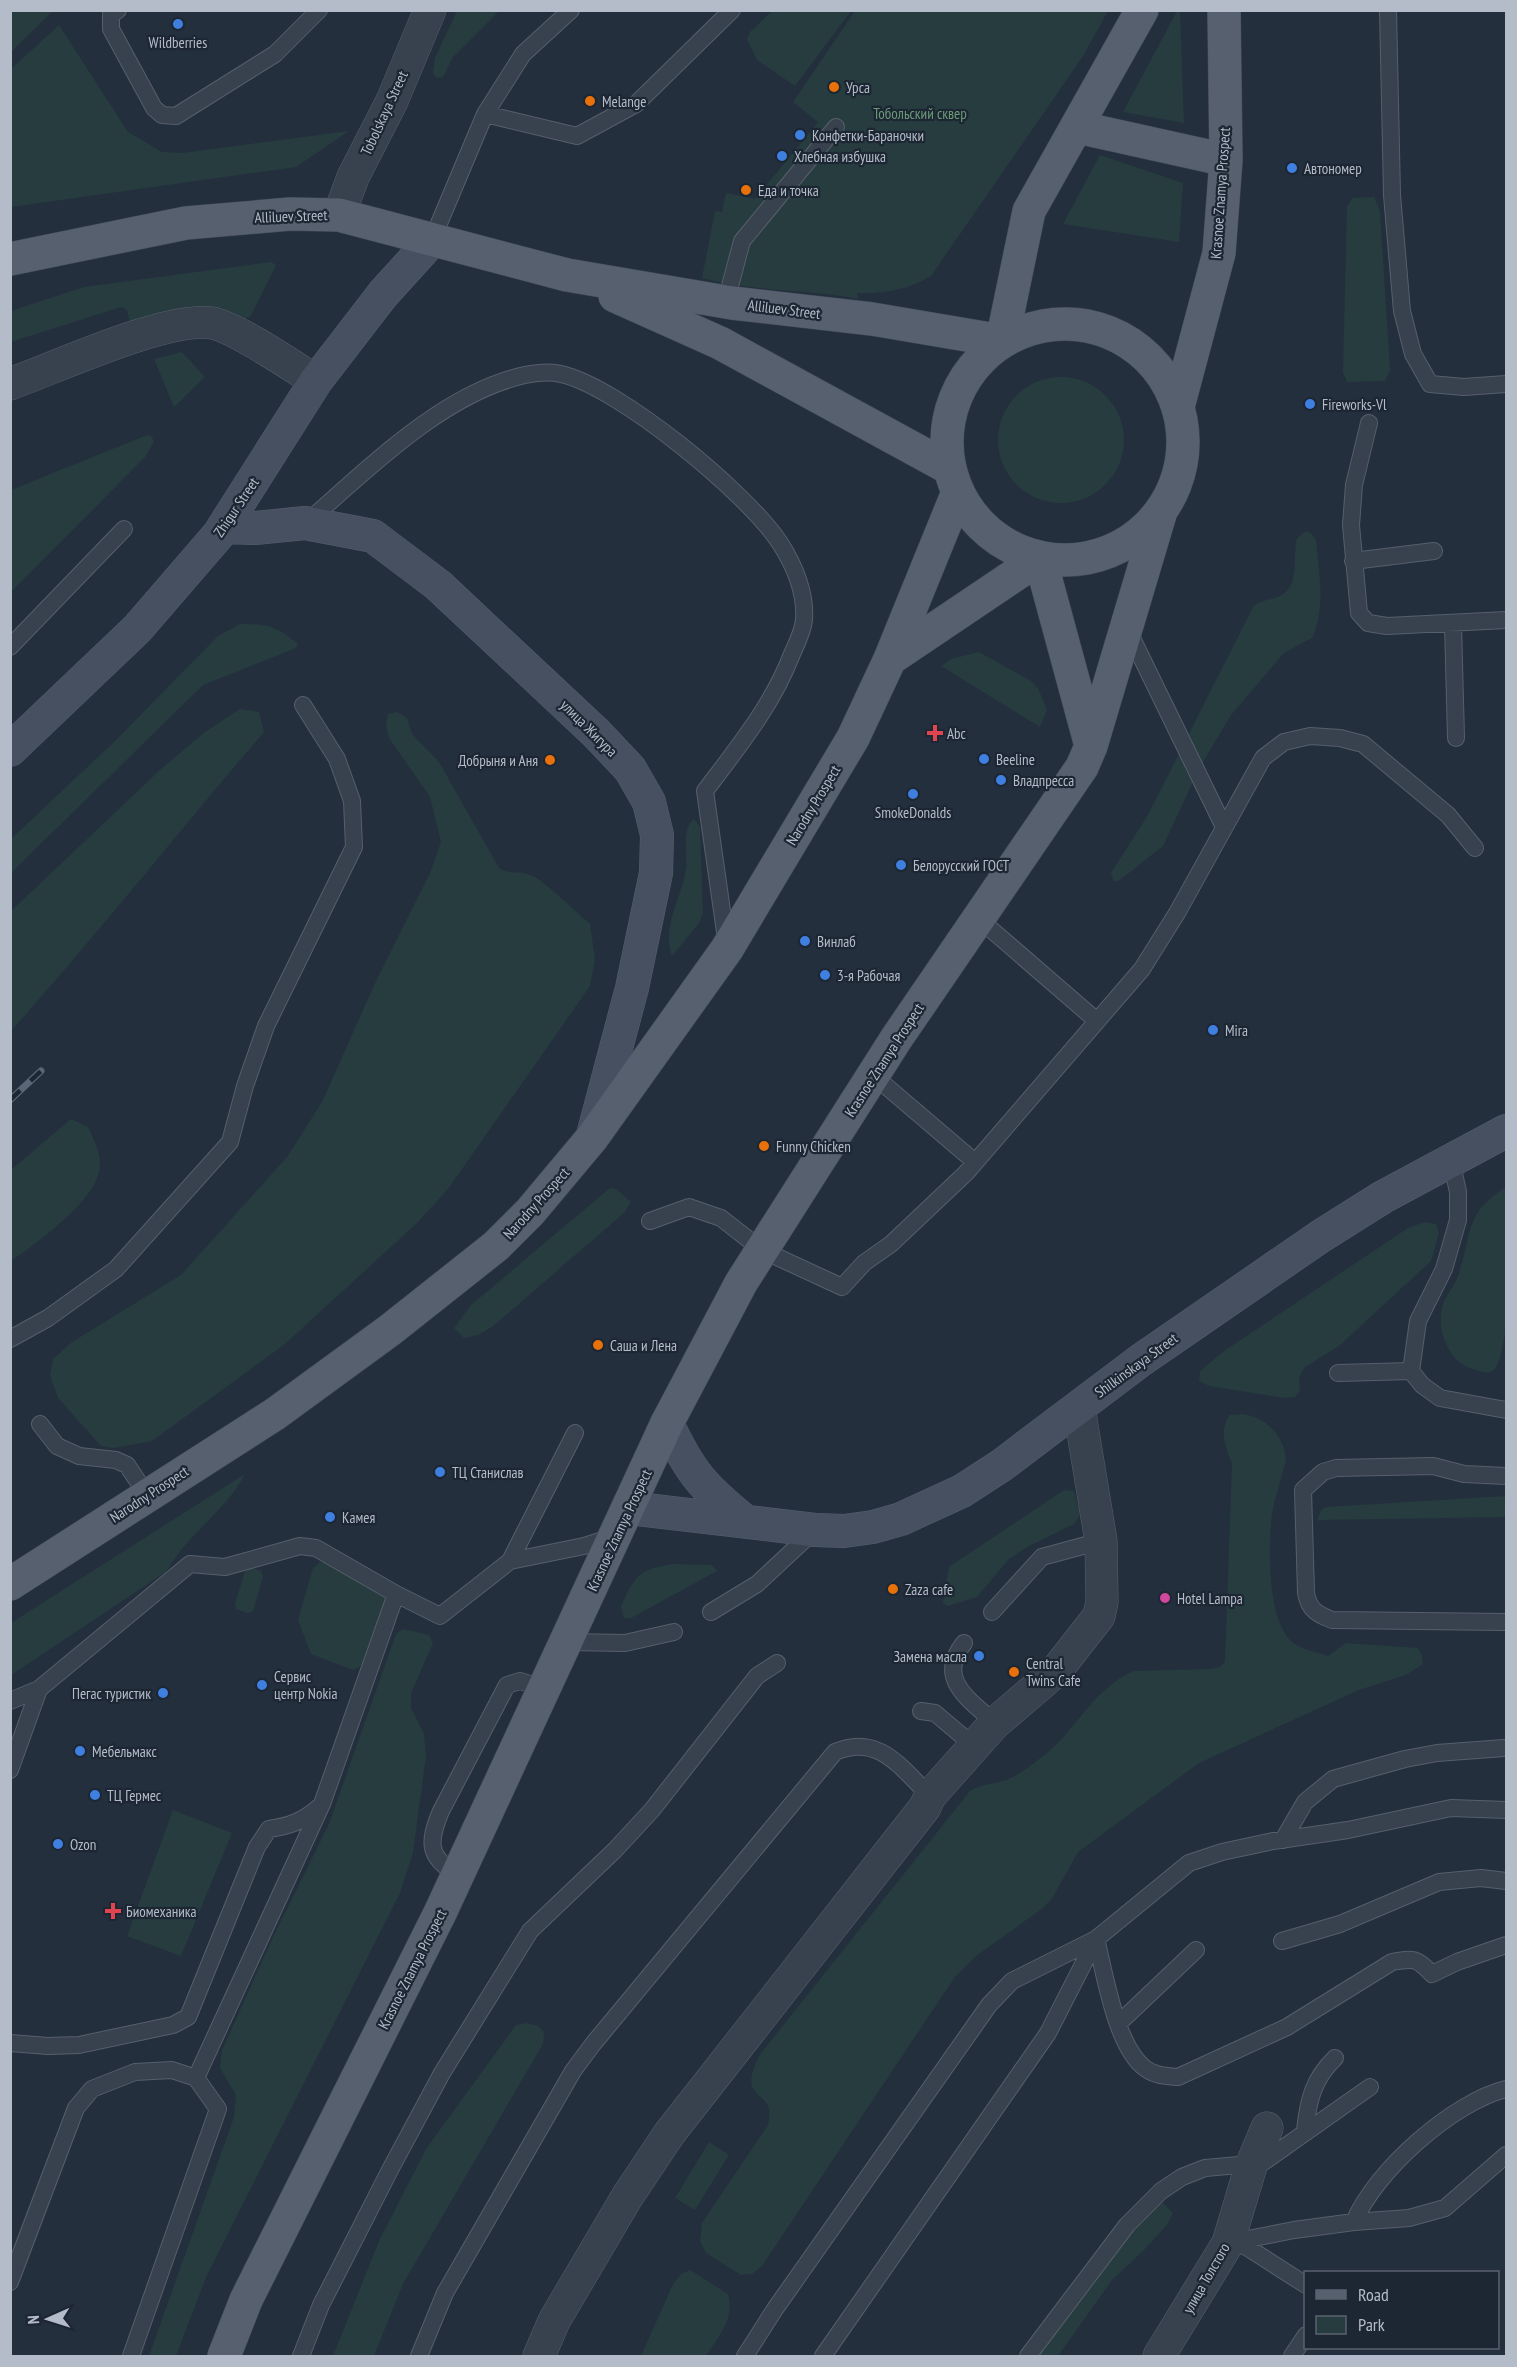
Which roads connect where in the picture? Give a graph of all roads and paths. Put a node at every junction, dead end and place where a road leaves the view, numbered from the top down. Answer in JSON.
{"nodes":[{"id":1,"x":118,"y":10,"type":"edge"},
{"id":2,"x":320,"y":10,"type":"edge"},
{"id":3,"x":430,"y":10,"type":"edge"},
{"id":4,"x":571,"y":10,"type":"edge"},
{"id":5,"x":732,"y":10,"type":"edge"},
{"id":6,"x":1143,"y":10,"type":"edge"},
{"id":7,"x":1224,"y":10,"type":"edge"},
{"id":8,"x":1388,"y":10,"type":"edge"},
{"id":9,"x":484,"y":114,"type":"junction"},
{"id":10,"x":836,"y":127,"type":"dead end"},
{"id":11,"x":1077,"y":127,"type":"junction"},
{"id":12,"x":1226,"y":160,"type":"junction"},
{"id":13,"x":339,"y":215,"type":"junction"},
{"id":14,"x":432,"y":240,"type":"junction"},
{"id":15,"x":10,"y":259,"type":"edge"},
{"id":16,"x":567,"y":275,"type":"junction"},
{"id":17,"x":732,"y":303,"type":"junction"},
{"id":18,"x":1002,"y":341,"type":"junction"},
{"id":19,"x":316,"y":381,"type":"junction"},
{"id":20,"x":10,"y":384,"type":"edge"},
{"id":21,"x":1506,"y":384,"type":"edge"},
{"id":22,"x":1178,"y":407,"type":"junction"},
{"id":23,"x":1369,"y":423,"type":"dead end"},
{"id":24,"x":954,"y":480,"type":"junction"},
{"id":25,"x":1161,"y":511,"type":"junction"},
{"id":26,"x":305,"y":523,"type":"junction"},
{"id":27,"x":224,"y":527,"type":"junction"},
{"id":28,"x":124,"y":529,"type":"dead end"},
{"id":29,"x":1434,"y":551,"type":"dead end"},
{"id":30,"x":1040,"y":558,"type":"junction"},
{"id":31,"x":1353,"y":561,"type":"junction"},
{"id":32,"x":1506,"y":620,"type":"edge"},
{"id":33,"x":1453,"y":624,"type":"junction"},
{"id":34,"x":1127,"y":627,"type":"junction"},
{"id":35,"x":10,"y":647,"type":"edge"},
{"id":36,"x":890,"y":659,"type":"junction"},
{"id":37,"x":303,"y":705,"type":"dead end"},
{"id":38,"x":1456,"y":738,"type":"dead end"},
{"id":39,"x":13,"y":743,"type":"edge"},
{"id":40,"x":1091,"y":746,"type":"junction"},
{"id":41,"x":1224,"y":827,"type":"junction"},
{"id":42,"x":1475,"y":848,"type":"dead end"},
{"id":43,"x":979,"y":919,"type":"junction"},
{"id":44,"x":727,"y":949,"type":"junction"},
{"id":45,"x":1097,"y":1021,"type":"junction"},
{"id":46,"x":873,"y":1075,"type":"junction"},
{"id":47,"x":1506,"y":1131,"type":"edge"},
{"id":48,"x":592,"y":1138,"type":"junction"},
{"id":49,"x":1451,"y":1160,"type":"junction"},
{"id":50,"x":975,"y":1162,"type":"junction"},
{"id":51,"x":650,"y":1221,"type":"dead end"},
{"id":52,"x":762,"y":1250,"type":"junction"},
{"id":53,"x":10,"y":1339,"type":"edge"},
{"id":54,"x":1410,"y":1371,"type":"junction"},
{"id":55,"x":1338,"y":1373,"type":"dead end"},
{"id":56,"x":1078,"y":1408,"type":"junction"},
{"id":57,"x":1506,"y":1410,"type":"edge"},
{"id":58,"x":668,"y":1423,"type":"junction"},
{"id":59,"x":40,"y":1424,"type":"dead end"},
{"id":60,"x":575,"y":1433,"type":"dead end"},
{"id":61,"x":1506,"y":1476,"type":"edge"},
{"id":62,"x":147,"y":1495,"type":"junction"},
{"id":63,"x":622,"y":1522,"type":"junction"},
{"id":64,"x":746,"y":1522,"type":"junction"},
{"id":65,"x":815,"y":1530,"type":"junction"},
{"id":66,"x":1101,"y":1541,"type":"junction"},
{"id":67,"x":510,"y":1561,"type":"junction"},
{"id":68,"x":10,"y":1584,"type":"edge"},
{"id":69,"x":396,"y":1594,"type":"junction"},
{"id":70,"x":711,"y":1612,"type":"dead end"},
{"id":71,"x":992,"y":1612,"type":"dead end"},
{"id":72,"x":1506,"y":1622,"type":"edge"},
{"id":73,"x":674,"y":1632,"type":"dead end"},
{"id":74,"x":568,"y":1642,"type":"junction"},
{"id":75,"x":964,"y":1643,"type":"dead end"},
{"id":76,"x":777,"y":1663,"type":"dead end"},
{"id":77,"x":39,"y":1689,"type":"junction"},
{"id":78,"x":10,"y":1701,"type":"edge"},
{"id":79,"x":921,"y":1711,"type":"dead end"},
{"id":80,"x":995,"y":1723,"type":"junction"},
{"id":81,"x":974,"y":1746,"type":"junction"},
{"id":82,"x":1504,"y":1748,"type":"dead end"},
{"id":83,"x":10,"y":1770,"type":"edge"},
{"id":84,"x":930,"y":1796,"type":"junction"},
{"id":85,"x":322,"y":1804,"type":"junction"},
{"id":86,"x":1506,"y":1810,"type":"edge"},
{"id":87,"x":1283,"y":1840,"type":"junction"},
{"id":88,"x":1506,"y":1881,"type":"edge"},
{"id":89,"x":1096,"y":1939,"type":"junction"},
{"id":90,"x":1282,"y":1941,"type":"dead end"},
{"id":91,"x":1506,"y":1945,"type":"edge"},
{"id":92,"x":1196,"y":1950,"type":"dead end"},
{"id":93,"x":1119,"y":2023,"type":"junction"},
{"id":94,"x":10,"y":2043,"type":"edge"},
{"id":95,"x":1335,"y":2058,"type":"dead end"},
{"id":96,"x":196,"y":2078,"type":"junction"},
{"id":97,"x":1370,"y":2087,"type":"dead end"},
{"id":98,"x":1506,"y":2089,"type":"edge"},
{"id":99,"x":1267,"y":2128,"type":"dead end"},
{"id":100,"x":1305,"y":2132,"type":"junction"},
{"id":101,"x":1506,"y":2156,"type":"edge"},
{"id":102,"x":1251,"y":2166,"type":"junction"},
{"id":103,"x":1354,"y":2222,"type":"junction"},
{"id":104,"x":1228,"y":2243,"type":"junction"},
{"id":105,"x":10,"y":2282,"type":"edge"},
{"id":106,"x":1304,"y":2283,"type":"edge"},
{"id":107,"x":1304,"y":2337,"type":"edge"},
{"id":108,"x":130,"y":2356,"type":"edge"},
{"id":109,"x":224,"y":2356,"type":"edge"},
{"id":110,"x":301,"y":2356,"type":"edge"},
{"id":111,"x":419,"y":2356,"type":"edge"},
{"id":112,"x":539,"y":2356,"type":"edge"},
{"id":113,"x":745,"y":2356,"type":"edge"},
{"id":114,"x":823,"y":2356,"type":"edge"},
{"id":115,"x":1028,"y":2356,"type":"edge"},
{"id":116,"x":1160,"y":2356,"type":"edge"},
{"id":117,"x":1292,"y":2356,"type":"edge"}],
"edges":[{"from":1,"to":2,"type":"lane"},
{"from":3,"to":13,"type":"street","name":"Tobolskaya Street"},
{"from":4,"to":9,"type":"lane"},
{"from":5,"to":9,"type":"lane"},
{"from":6,"to":11,"type":"main road"},
{"from":7,"to":12,"type":"main road","name":"Krasnoe Znamya Prospect"},
{"from":8,"to":21,"type":"lane"},
{"from":9,"to":14,"type":"lane"},
{"from":10,"to":17,"type":"lane"},
{"from":11,"to":12,"type":"main road"},
{"from":11,"to":18,"type":"main road"},
{"from":12,"to":22,"type":"main road","name":"Krasnoe Znamya Prospect"},
{"from":13,"to":14,"type":"main road","name":"Alliluev Street"},
{"from":13,"to":15,"type":"main road","name":"Alliluev Street"},
{"from":14,"to":16,"type":"main road","name":"Alliluev Street"},
{"from":14,"to":19,"type":"main road","name":"Zhigur Street"},
{"from":16,"to":17,"type":"main road","name":"Alliluev Street"},
{"from":16,"to":24,"type":"main road","name":"Alliluev Street"},
{"from":17,"to":18,"type":"main road","name":"Alliluev Street"},
{"from":18,"to":22,"type":"main road"},
{"from":18,"to":24,"type":"main road"},
{"from":19,"to":20,"type":"street"},
{"from":19,"to":27,"type":"main road","name":"Zhigur Street"},
{"from":22,"to":25,"type":"main road"},
{"from":23,"to":31,"type":"lane"},
{"from":24,"to":30,"type":"main road"},
{"from":24,"to":36,"type":"main road","name":"Narodny Prospect"},
{"from":25,"to":30,"type":"main road"},
{"from":25,"to":34,"type":"main road","name":"Krasnoe Znamya Prospect"},
{"from":26,"to":27,"type":"main road","name":"улица Жигура"},
{"from":26,"to":44,"type":"lane"},
{"from":26,"to":48,"type":"main road","name":"улица Жигура"},
{"from":27,"to":39,"type":"main road","name":"Zhigur Street"},
{"from":28,"to":35,"type":"lane"},
{"from":29,"to":31,"type":"lane"},
{"from":30,"to":36,"type":"main road"},
{"from":30,"to":40,"type":"main road"},
{"from":31,"to":33,"type":"lane"},
{"from":32,"to":33,"type":"lane"},
{"from":33,"to":38,"type":"lane"},
{"from":34,"to":40,"type":"main road","name":"Krasnoe Znamya Prospect"},
{"from":34,"to":41,"type":"lane"},
{"from":36,"to":44,"type":"main road","name":"Narodny Prospect"},
{"from":37,"to":53,"type":"lane"},
{"from":40,"to":43,"type":"main road","name":"Krasnoe Znamya Prospect"},
{"from":41,"to":42,"type":"lane"},
{"from":41,"to":45,"type":"lane"},
{"from":43,"to":45,"type":"lane"},
{"from":43,"to":46,"type":"main road","name":"Krasnoe Znamya Prospect"},
{"from":44,"to":48,"type":"main road","name":"Narodny Prospect"},
{"from":45,"to":50,"type":"lane"},
{"from":46,"to":50,"type":"lane"},
{"from":46,"to":52,"type":"main road","name":"Krasnoe Znamya Prospect"},
{"from":47,"to":49,"type":"main road","name":"Shilkinskaya Street"},
{"from":48,"to":62,"type":"main road","name":"Narodny Prospect"},
{"from":49,"to":54,"type":"lane"},
{"from":49,"to":56,"type":"main road","name":"Shilkinskaya Street"},
{"from":50,"to":52,"type":"lane"},
{"from":51,"to":52,"type":"lane"},
{"from":52,"to":58,"type":"main road","name":"Krasnoe Znamya Prospect"},
{"from":54,"to":55,"type":"lane"},
{"from":54,"to":57,"type":"lane"},
{"from":56,"to":65,"type":"main road","name":"Shilkinskaya Street"},
{"from":56,"to":66,"type":"street"},
{"from":58,"to":63,"type":"main road","name":"Krasnoe Znamya Prospect"},
{"from":58,"to":64,"type":"main road"},
{"from":59,"to":62,"type":"lane"},
{"from":60,"to":67,"type":"lane"},
{"from":61,"to":72,"type":"lane"},
{"from":62,"to":68,"type":"main road","name":"Narodny Prospect"},
{"from":63,"to":64,"type":"main road","name":"Shilkinskaya Street"},
{"from":63,"to":67,"type":"lane"},
{"from":63,"to":74,"type":"main road","name":"Krasnoe Znamya Prospect"},
{"from":64,"to":65,"type":"main road","name":"Shilkinskaya Street"},
{"from":65,"to":70,"type":"lane"},
{"from":66,"to":71,"type":"lane"},
{"from":66,"to":80,"type":"street"},
{"from":67,"to":69,"type":"lane"},
{"from":69,"to":77,"type":"lane"},
{"from":69,"to":85,"type":"lane"},
{"from":73,"to":74,"type":"lane"},
{"from":74,"to":109,"type":"main road","name":"Krasnoe Znamya Prospect"},
{"from":75,"to":80,"type":"lane"},
{"from":76,"to":110,"type":"lane"},
{"from":77,"to":78,"type":"lane"},
{"from":77,"to":83,"type":"lane"},
{"from":79,"to":81,"type":"lane"},
{"from":80,"to":81,"type":"street"},
{"from":81,"to":84,"type":"street"},
{"from":82,"to":87,"type":"lane"},
{"from":84,"to":111,"type":"lane"},
{"from":84,"to":112,"type":"street"},
{"from":85,"to":94,"type":"lane"},
{"from":85,"to":96,"type":"lane"},
{"from":86,"to":87,"type":"lane"},
{"from":87,"to":89,"type":"lane"},
{"from":88,"to":90,"type":"lane"},
{"from":89,"to":93,"type":"lane"},
{"from":89,"to":113,"type":"lane"},
{"from":89,"to":114,"type":"lane"},
{"from":91,"to":93,"type":"lane"},
{"from":92,"to":93,"type":"lane"},
{"from":95,"to":100,"type":"lane"},
{"from":96,"to":105,"type":"lane"},
{"from":96,"to":108,"type":"lane"},
{"from":97,"to":100,"type":"lane"},
{"from":98,"to":103,"type":"lane"},
{"from":99,"to":102,"type":"street","name":"улица Толстого"},
{"from":100,"to":102,"type":"lane"},
{"from":101,"to":103,"type":"lane"},
{"from":102,"to":104,"type":"street","name":"улица Толстого"},
{"from":102,"to":115,"type":"lane"},
{"from":103,"to":104,"type":"lane"},
{"from":104,"to":106,"type":"lane"},
{"from":104,"to":116,"type":"street","name":"улица Толстого"},
{"from":107,"to":117,"type":"lane"}]}
